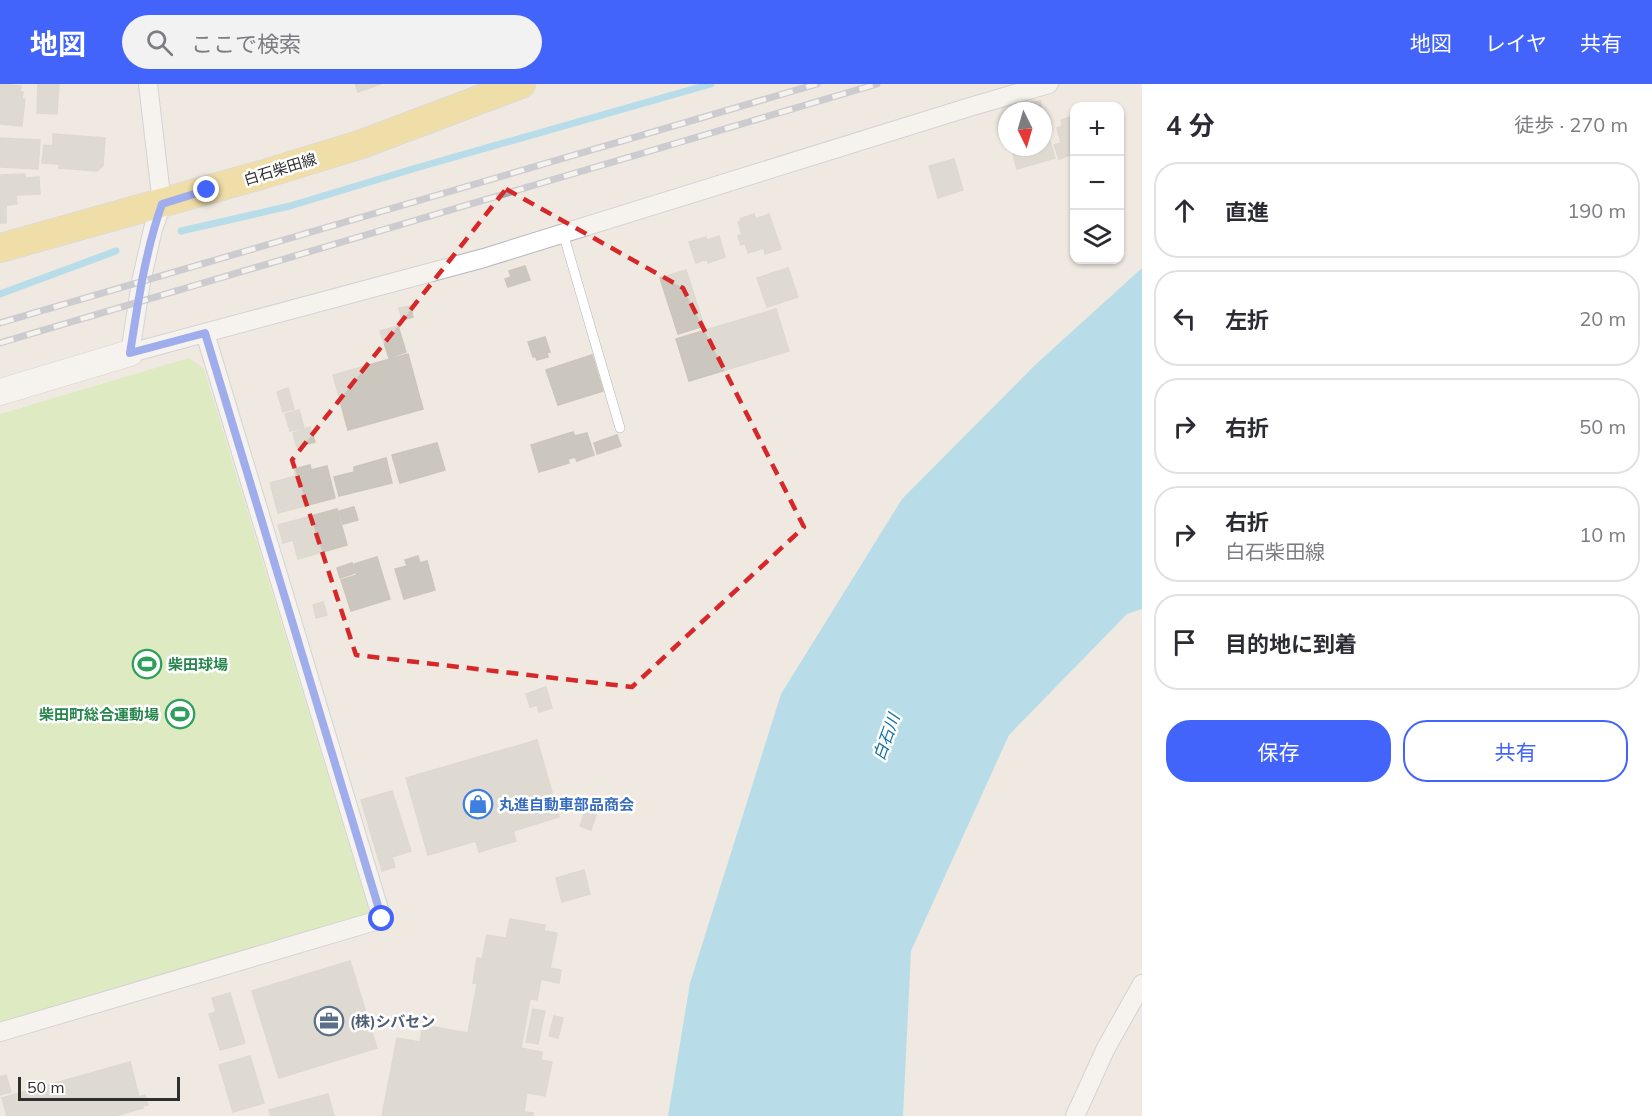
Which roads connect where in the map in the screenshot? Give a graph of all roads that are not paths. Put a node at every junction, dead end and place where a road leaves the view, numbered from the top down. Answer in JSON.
{"nodes":[{"id":1,"x":148,"y":84,"type":"edge"},
{"id":2,"x":521,"y":84,"type":"edge"},
{"id":3,"x":1049,"y":84,"type":"edge"},
{"id":4,"x":162,"y":204,"type":"junction"},
{"id":5,"x":563,"y":233,"type":"junction"},
{"id":6,"x":0,"y":248,"type":"edge"},
{"id":7,"x":205,"y":333,"type":"junction"},
{"id":8,"x":130,"y":353,"type":"junction"},
{"id":9,"x":0,"y":392,"type":"edge"},
{"id":10,"x":620,"y":428,"type":"dead end"},
{"id":11,"x":1142,"y":984,"type":"edge"},
{"id":12,"x":0,"y":1032,"type":"edge"},
{"id":13,"x":1075,"y":1116,"type":"edge"}],
"edges":[{"from":1,"to":4,"type":"street"},
{"from":2,"to":4,"type":"main road","name":"白石柴田線"},
{"from":3,"to":5,"type":"street"},
{"from":4,"to":6,"type":"main road","name":"白石柴田線"},
{"from":4,"to":8,"type":"street"},
{"from":5,"to":7,"type":"street"},
{"from":5,"to":10,"type":"lane"},
{"from":7,"to":8,"type":"street"},
{"from":7,"to":12,"type":"street"},
{"from":8,"to":9,"type":"street"},
{"from":11,"to":13,"type":"street"}]}
